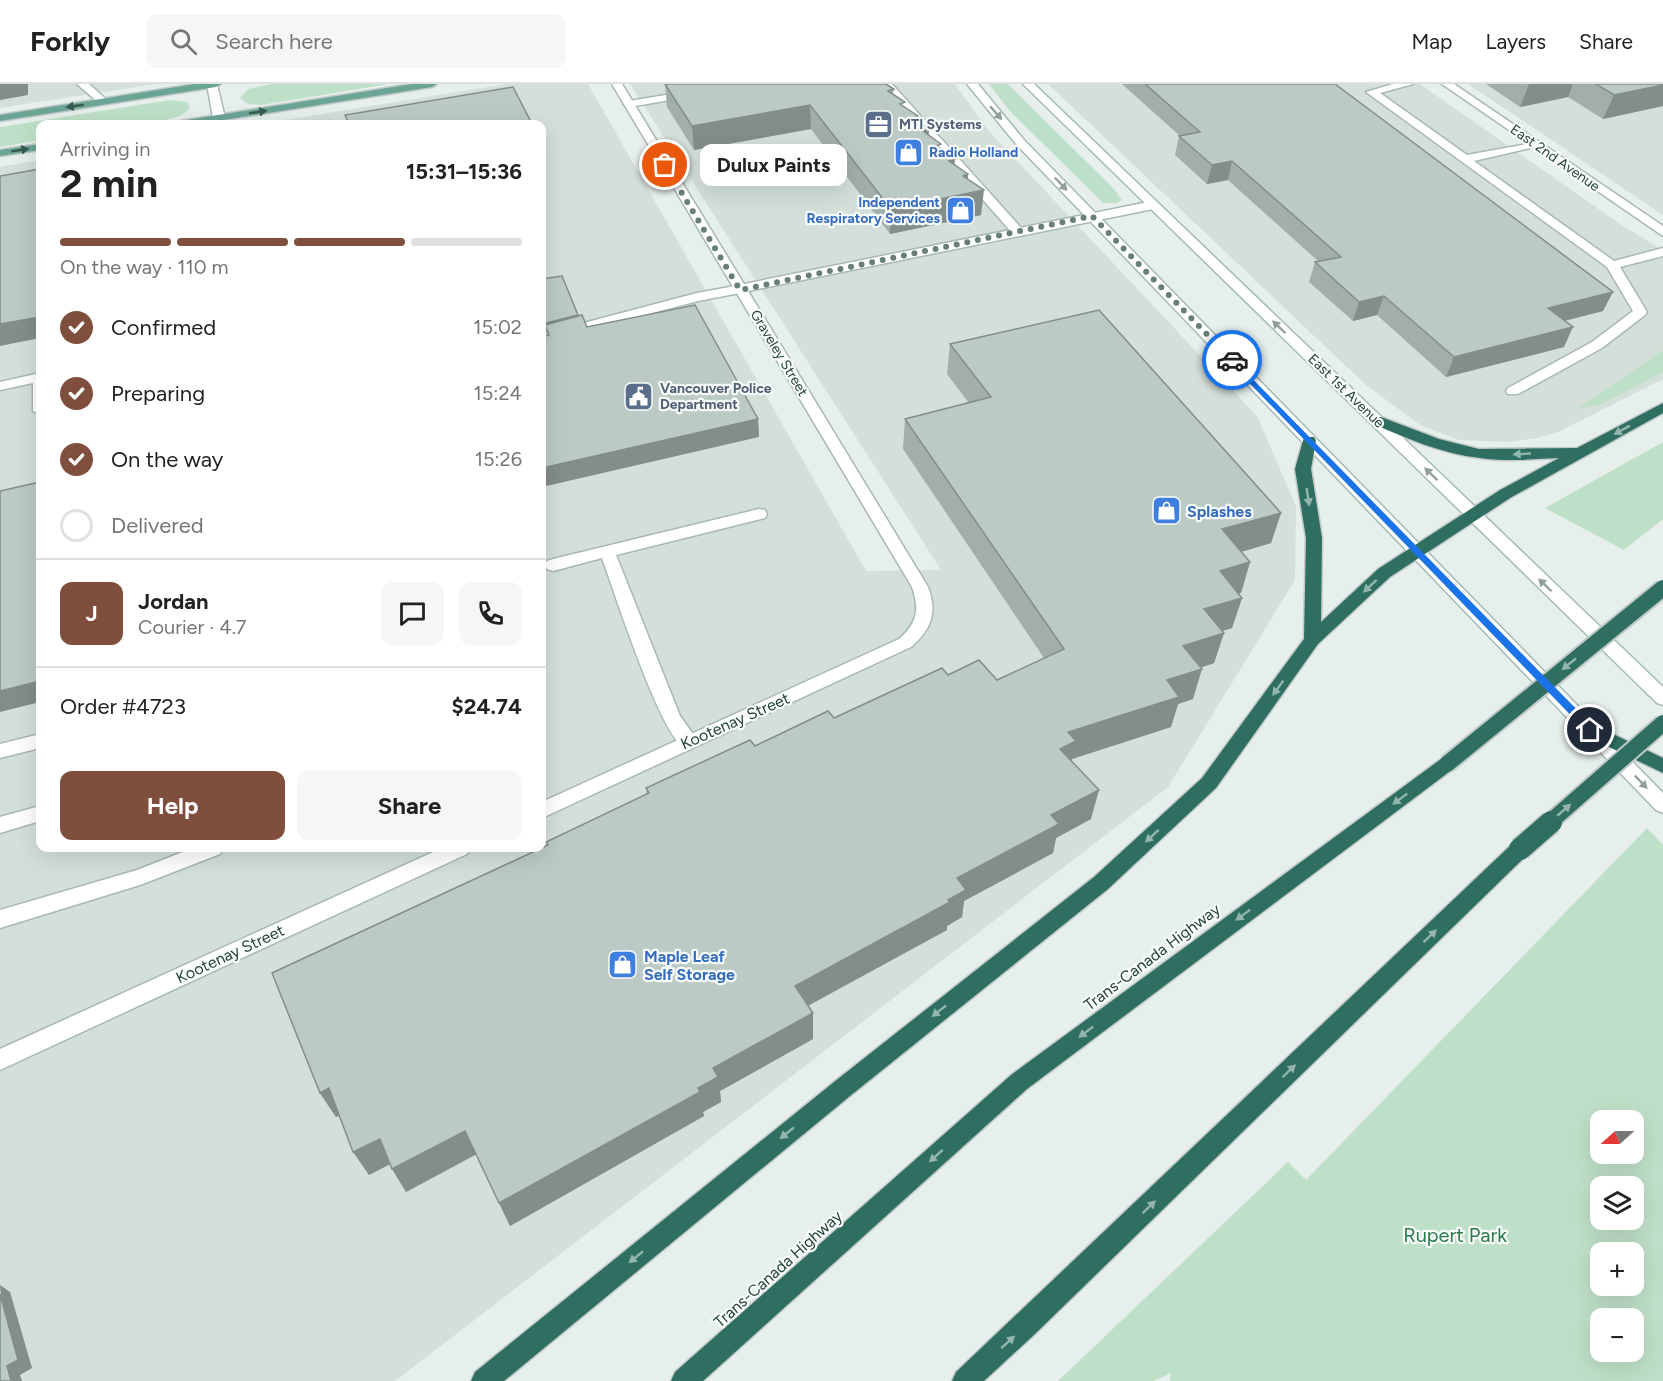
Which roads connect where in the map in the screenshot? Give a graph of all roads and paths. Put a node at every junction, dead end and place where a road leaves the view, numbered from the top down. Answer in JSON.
{"nodes":[{"id":1,"x":82,"y":84,"type":"edge"},
{"id":2,"x":214,"y":84,"type":"edge"},
{"id":3,"x":432,"y":84,"type":"edge"},
{"id":4,"x":617,"y":84,"type":"edge"},
{"id":5,"x":886,"y":84,"type":"edge"},
{"id":6,"x":972,"y":84,"type":"edge"},
{"id":7,"x":1028,"y":84,"type":"edge"},
{"id":8,"x":1408,"y":84,"type":"edge"},
{"id":9,"x":1447,"y":84,"type":"edge"},
{"id":10,"x":705,"y":91,"type":"edge"},
{"id":11,"x":103,"y":101,"type":"junction"},
{"id":12,"x":629,"y":104,"type":"junction"},
{"id":13,"x":0,"y":118,"type":"edge"},
{"id":14,"x":219,"y":118,"type":"junction"},
{"id":15,"x":206,"y":120,"type":"edge"},
{"id":16,"x":1535,"y":144,"type":"junction"},
{"id":17,"x":36,"y":148,"type":"edge"},
{"id":18,"x":0,"y":153,"type":"edge"},
{"id":19,"x":1466,"y":159,"type":"junction"},
{"id":20,"x":1153,"y":205,"type":"junction"},
{"id":21,"x":1092,"y":216,"type":"junction"},
{"id":22,"x":1018,"y":232,"type":"junction"},
{"id":23,"x":1663,"y":232,"type":"edge"},
{"id":24,"x":1663,"y":252,"type":"edge"},
{"id":25,"x":1612,"y":265,"type":"junction"},
{"id":26,"x":740,"y":290,"type":"junction"},
{"id":27,"x":546,"y":337,"type":"edge"},
{"id":28,"x":36,"y":378,"type":"edge"},
{"id":29,"x":0,"y":386,"type":"edge"},
{"id":30,"x":1513,"y":391,"type":"dead end"},
{"id":31,"x":1663,"y":407,"type":"edge"},
{"id":32,"x":1376,"y":420,"type":"junction"},
{"id":33,"x":1309,"y":440,"type":"junction"},
{"id":34,"x":1580,"y":453,"type":"junction"},
{"id":35,"x":759,"y":514,"type":"dead end"},
{"id":36,"x":1473,"y":515,"type":"junction"},
{"id":37,"x":607,"y":551,"type":"junction"},
{"id":38,"x":1417,"y":551,"type":"junction"},
{"id":39,"x":553,"y":564,"type":"dead end"},
{"id":40,"x":1663,"y":588,"type":"edge"},
{"id":41,"x":922,"y":624,"type":"joint"},
{"id":42,"x":1312,"y":640,"type":"junction"},
{"id":43,"x":1663,"y":698,"type":"edge"},
{"id":44,"x":1663,"y":723,"type":"edge"},
{"id":45,"x":1590,"y":730,"type":"junction"},
{"id":46,"x":689,"y":741,"type":"junction"},
{"id":47,"x":36,"y":742,"type":"edge"},
{"id":48,"x":0,"y":751,"type":"edge"},
{"id":49,"x":1663,"y":766,"type":"edge"},
{"id":50,"x":1663,"y":805,"type":"edge"},
{"id":51,"x":546,"y":808,"type":"edge"},
{"id":52,"x":36,"y":815,"type":"edge"},
{"id":53,"x":0,"y":825,"type":"edge"},
{"id":54,"x":203,"y":852,"type":"edge"},
{"id":55,"x":451,"y":852,"type":"edge"},
{"id":56,"x":0,"y":919,"type":"edge"},
{"id":57,"x":0,"y":1060,"type":"edge"},
{"id":58,"x":484,"y":1381,"type":"edge"},
{"id":59,"x":684,"y":1381,"type":"edge"},
{"id":60,"x":965,"y":1381,"type":"edge"}],
"edges":[{"from":1,"to":11,"type":"street"},
{"from":2,"to":11,"type":"main road"},
{"from":2,"to":14,"type":"street"},
{"from":14,"to":3,"type":"main road","one_way":true},
{"from":4,"to":12,"type":"street","name":"Graveley Street"},
{"from":5,"to":22,"type":"street"},
{"from":6,"to":21,"type":"street","one_way":true},
{"from":7,"to":20,"type":"street","name":"East 1st Avenue"},
{"from":8,"to":19,"type":"street"},
{"from":9,"to":16,"type":"street","name":"East 2nd Avenue"},
{"from":10,"to":12,"type":"street"},
{"from":11,"to":13,"type":"main road","one_way":true},
{"from":12,"to":26,"type":"street","name":"Graveley Street"},
{"from":14,"to":15,"type":"main road"},
{"from":16,"to":19,"type":"street"},
{"from":16,"to":23,"type":"street","name":"East 2nd Avenue"},
{"from":18,"to":17,"type":"main road","one_way":true},
{"from":19,"to":25,"type":"street"},
{"from":20,"to":21,"type":"street"},
{"from":32,"to":20,"type":"street","name":"East 1st Avenue","one_way":true},
{"from":21,"to":22,"type":"street"},
{"from":21,"to":33,"type":"street"},
{"from":22,"to":26,"type":"street"},
{"from":24,"to":25,"type":"street"},
{"from":25,"to":30,"type":"street"},
{"from":26,"to":27,"type":"street"},
{"from":26,"to":41,"type":"street","name":"Graveley Street"},
{"from":28,"to":29,"type":"street"},
{"from":31,"to":34,"type":"highway","one_way":true},
{"from":34,"to":32,"type":"highway","one_way":true},
{"from":36,"to":32,"type":"street","name":"East 1st Avenue","one_way":true},
{"from":33,"to":38,"type":"street"},
{"from":33,"to":42,"type":"highway","one_way":true},
{"from":34,"to":36,"type":"highway"},
{"from":35,"to":37,"type":"street"},
{"from":36,"to":38,"type":"highway"},
{"from":43,"to":36,"type":"street","name":"East 1st Avenue","one_way":true},
{"from":37,"to":39,"type":"street"},
{"from":37,"to":46,"type":"street"},
{"from":38,"to":42,"type":"highway","one_way":true},
{"from":38,"to":45,"type":"street"},
{"from":40,"to":59,"type":"highway","name":"Trans-Canada Highway","one_way":true,"bridge":true},
{"from":41,"to":46,"type":"street","name":"Kootenay Street"},
{"from":42,"to":58,"type":"highway","one_way":true},
{"from":60,"to":44,"type":"highway","one_way":true,"bridge":true},
{"from":45,"to":49,"type":"highway"},
{"from":45,"to":50,"type":"street","one_way":true},
{"from":46,"to":51,"type":"street","name":"Kootenay Street"},
{"from":47,"to":48,"type":"street"},
{"from":52,"to":53,"type":"street"},
{"from":54,"to":56,"type":"street"},
{"from":55,"to":57,"type":"street","name":"Kootenay Street"}]}
